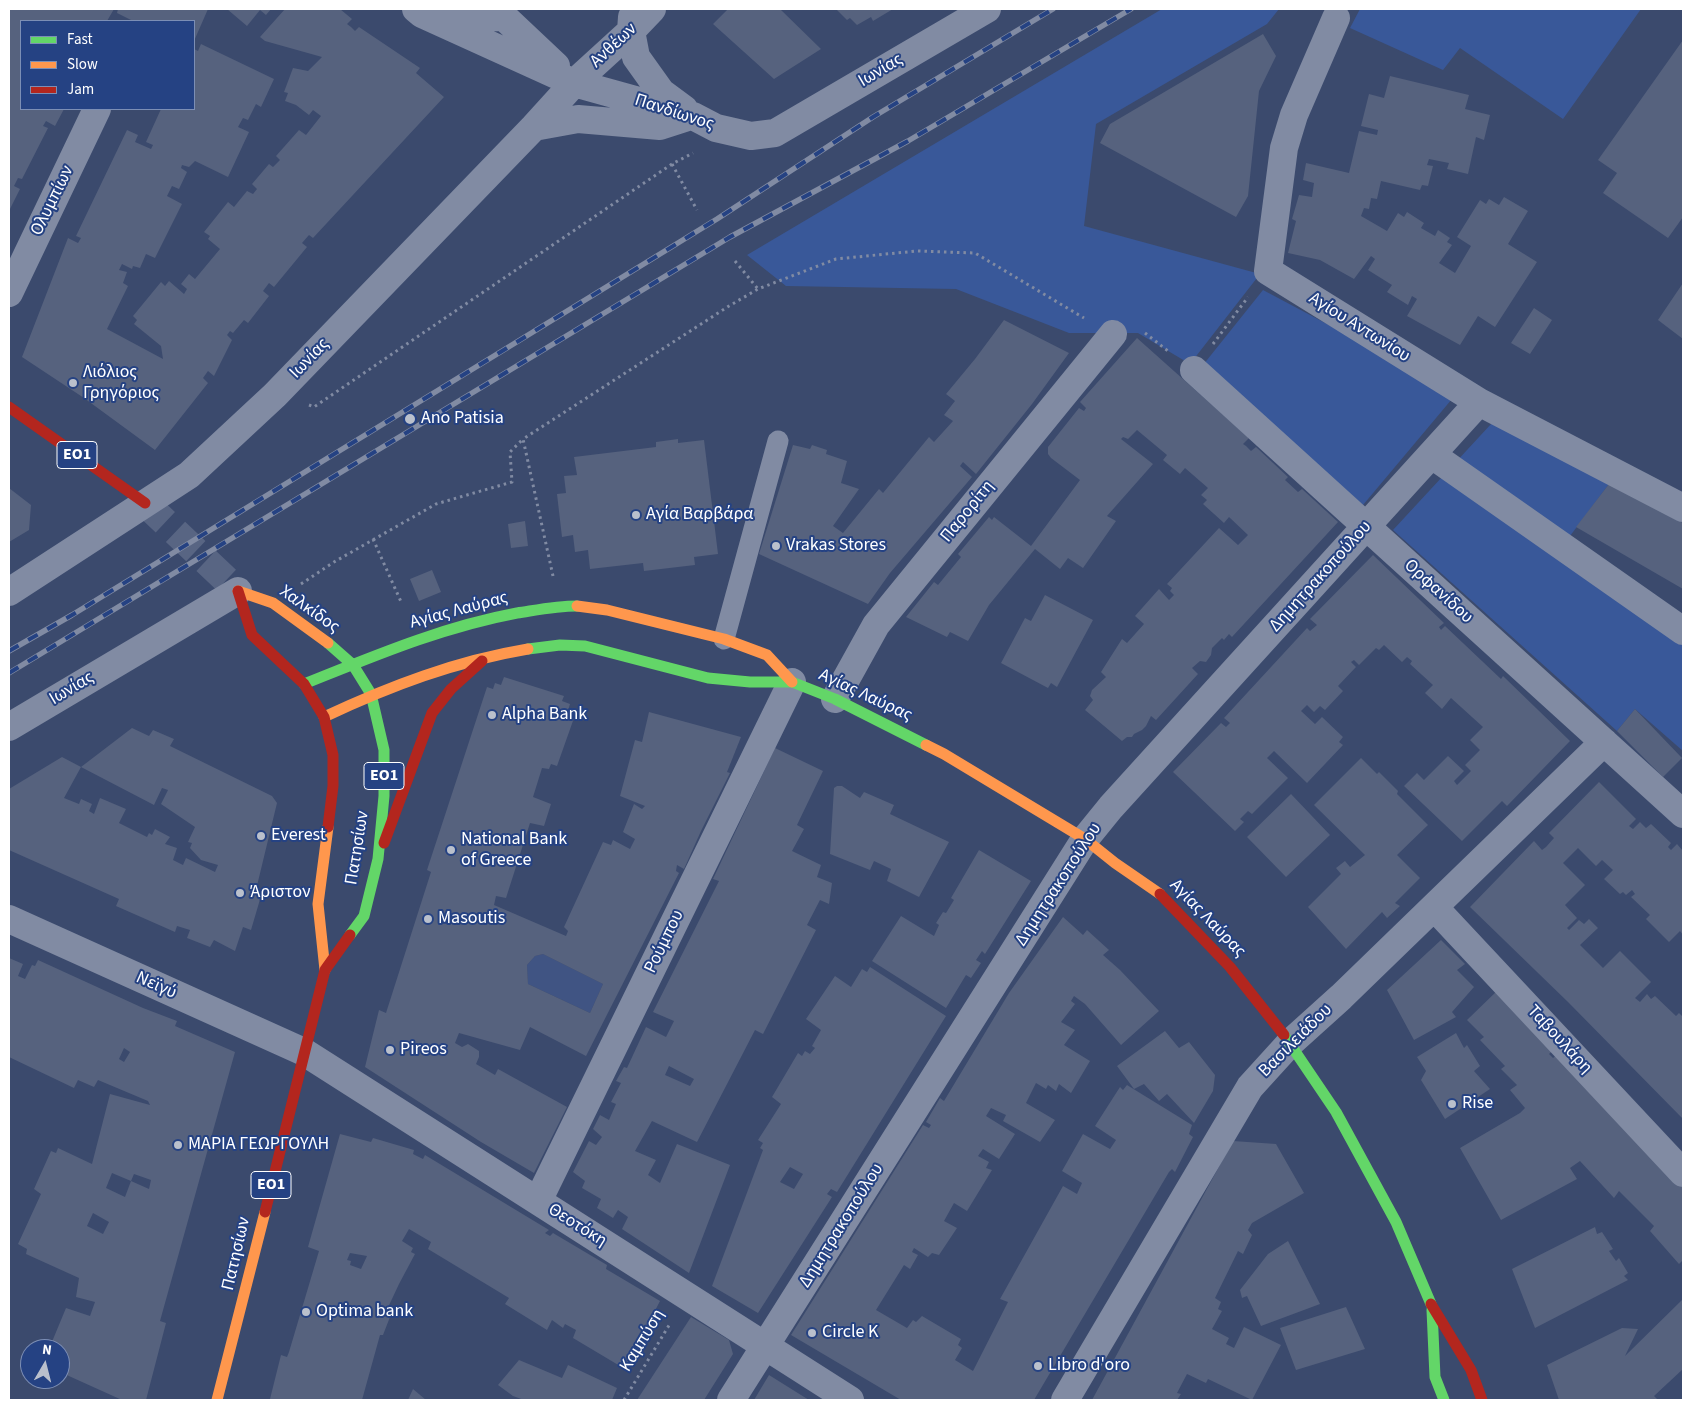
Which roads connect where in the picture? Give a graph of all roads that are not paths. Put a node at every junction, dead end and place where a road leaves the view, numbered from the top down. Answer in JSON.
{"nodes":[{"id":1,"x":652,"y":9,"type":"edge"},
{"id":2,"x":987,"y":9,"type":"edge"},
{"id":3,"x":419,"y":11,"type":"edge"},
{"id":4,"x":510,"y":13,"type":"edge"},
{"id":5,"x":1336,"y":18,"type":"dead end"},
{"id":6,"x":632,"y":20,"type":"edge"},
{"id":7,"x":574,"y":83,"type":"junction"},
{"id":8,"x":97,"y":110,"type":"edge"},
{"id":9,"x":693,"y":116,"type":"junction"},
{"id":10,"x":534,"y":127,"type":"junction"},
{"id":11,"x":775,"y":133,"type":"joint"},
{"id":12,"x":9,"y":292,"type":"edge"},
{"id":13,"x":1113,"y":334,"type":"road end"},
{"id":14,"x":1194,"y":370,"type":"road end"},
{"id":15,"x":1479,"y":402,"type":"junction"},
{"id":16,"x":9,"y":407,"type":"edge"},
{"id":17,"x":778,"y":441,"type":"dead end"},
{"id":18,"x":1432,"y":455,"type":"junction"},
{"id":19,"x":145,"y":503,"type":"junction"},
{"id":20,"x":1683,"y":508,"type":"edge"},
{"id":21,"x":1366,"y":527,"type":"junction"},
{"id":22,"x":238,"y":591,"type":"junction"},
{"id":23,"x":9,"y":592,"type":"edge"},
{"id":24,"x":1683,"y":631,"type":"edge"},
{"id":25,"x":724,"y":639,"type":"junction"},
{"id":26,"x":489,"y":655,"type":"junction"},
{"id":27,"x":353,"y":665,"type":"junction"},
{"id":28,"x":792,"y":682,"type":"junction"},
{"id":29,"x":304,"y":684,"type":"junction"},
{"id":30,"x":371,"y":694,"type":"junction"},
{"id":31,"x":835,"y":699,"type":"junction"},
{"id":32,"x":324,"y":717,"type":"junction"},
{"id":33,"x":9,"y":727,"type":"edge"},
{"id":34,"x":1604,"y":742,"type":"junction"},
{"id":35,"x":1683,"y":814,"type":"edge"},
{"id":36,"x":1085,"y":840,"type":"junction"},
{"id":37,"x":378,"y":859,"type":"junction"},
{"id":38,"x":1434,"y":907,"type":"junction"},
{"id":39,"x":9,"y":919,"type":"edge"},
{"id":40,"x":325,"y":970,"type":"junction"},
{"id":41,"x":1290,"y":1043,"type":"junction"},
{"id":42,"x":304,"y":1052,"type":"junction"},
{"id":43,"x":1683,"y":1173,"type":"edge"},
{"id":44,"x":538,"y":1201,"type":"junction"},
{"id":45,"x":1432,"y":1306,"type":"junction"},
{"id":46,"x":766,"y":1347,"type":"junction"},
{"id":47,"x":217,"y":1400,"type":"edge"},
{"id":48,"x":731,"y":1400,"type":"edge"},
{"id":49,"x":850,"y":1400,"type":"edge"},
{"id":50,"x":1065,"y":1400,"type":"edge"},
{"id":51,"x":1444,"y":1400,"type":"edge"},
{"id":52,"x":1482,"y":1400,"type":"edge"}],
"edges":[{"from":1,"to":6,"type":"street","name":"Ανθέων"},
{"from":2,"to":11,"type":"street","name":"Ιωνίας"},
{"from":3,"to":4,"type":"street","name":"Πανδίωνος"},
{"from":3,"to":7,"type":"street","name":"Πανδίωνος"},
{"from":4,"to":7,"type":"street","name":"Πανδίωνος"},
{"from":5,"to":15,"type":"street","name":"Αγίου Αντωνίου"},
{"from":6,"to":7,"type":"street","name":"Ανθέων"},
{"from":6,"to":9,"type":"street"},
{"from":7,"to":9,"type":"street","name":"Πανδίωνος"},
{"from":7,"to":10,"type":"street","name":"Ιωνίας"},
{"from":8,"to":12,"type":"street","name":"Ολυμπίων"},
{"from":9,"to":10,"type":"street"},
{"from":9,"to":11,"type":"street","name":"Πανδίωνος"},
{"from":10,"to":19,"type":"street","name":"Ιωνίας"},
{"from":13,"to":31,"type":"street","name":"Παρορίτη"},
{"from":14,"to":21,"type":"street","name":"Ορφανίδου"},
{"from":15,"to":18,"type":"street","name":"Δημητρακοπούλου"},
{"from":15,"to":20,"type":"street","name":"Αγίου Αντωνίου"},
{"from":16,"to":19,"type":"street","number":"ΕΟ1"},
{"from":17,"to":25,"type":"lane"},
{"from":18,"to":21,"type":"street","name":"Δημητρακοπούλου"},
{"from":18,"to":24,"type":"street"},
{"from":19,"to":23,"type":"street","name":"Ιωνίας"},
{"from":21,"to":34,"type":"street","name":"Ορφανίδου"},
{"from":21,"to":36,"type":"street","name":"Δημητρακοπούλου"},
{"from":22,"to":27,"type":"street","name":"Χαλκίδος","number":"ΕΟ1"},
{"from":22,"to":29,"type":"street","number":"ΕΟ1"},
{"from":22,"to":33,"type":"street","name":"Ιωνίας"},
{"from":25,"to":27,"type":"street","name":"Αγίας Λαύρας"},
{"from":25,"to":28,"type":"street","name":"Αγίας Λαύρας"},
{"from":26,"to":28,"type":"street","name":"Αγίας Λαύρας"},
{"from":26,"to":30,"type":"street","name":"Αγίας Λαύρας"},
{"from":26,"to":37,"type":"street"},
{"from":27,"to":29,"type":"street","name":"Αγίας Λαύρας"},
{"from":27,"to":30,"type":"street","name":"Πατησίων","number":"ΕΟ1"},
{"from":28,"to":31,"type":"street","name":"Αγίας Λαύρας"},
{"from":28,"to":44,"type":"street","name":"Ρούμπου"},
{"from":29,"to":32,"type":"street","name":"Πατησίων","number":"ΕΟ1"},
{"from":30,"to":32,"type":"street","name":"Αγίας Λαύρας"},
{"from":30,"to":37,"type":"street","name":"Πατησίων","number":"ΕΟ1"},
{"from":31,"to":36,"type":"street","name":"Αγίας Λαύρας"},
{"from":32,"to":40,"type":"street","name":"Πατησίων","number":"ΕΟ1"},
{"from":34,"to":35,"type":"street","name":"Ορφανίδου"},
{"from":34,"to":38,"type":"street","name":"Βασιλειάδου"},
{"from":36,"to":41,"type":"street","name":"Αγίας Λαύρας"},
{"from":36,"to":46,"type":"street","name":"Δημητρακοπούλου"},
{"from":37,"to":40,"type":"street","name":"Πατησίων","number":"ΕΟ1"},
{"from":38,"to":41,"type":"street","name":"Βασιλειάδου"},
{"from":38,"to":43,"type":"street","name":"Ταβουλάρη"},
{"from":39,"to":42,"type":"street","name":"Νεϊγύ"},
{"from":40,"to":42,"type":"street","name":"Πατησίων","number":"ΕΟ1"},
{"from":41,"to":45,"type":"street","name":"Αγίας Λαύρας"},
{"from":41,"to":50,"type":"street","name":"Βασιλειάδου"},
{"from":42,"to":44,"type":"street","name":"Θεοτόκη"},
{"from":42,"to":47,"type":"street","name":"Πατησίων","number":"ΕΟ1"},
{"from":44,"to":46,"type":"street","name":"Θεοτόκη"},
{"from":45,"to":51,"type":"street","name":"Αγίας Λαύρας"},
{"from":45,"to":52,"type":"street","name":"Αγίας Λαύρας"},
{"from":46,"to":48,"type":"street","name":"Δημητρακοπούλου"},
{"from":46,"to":49,"type":"street","name":"Θεοτόκη"}]}
